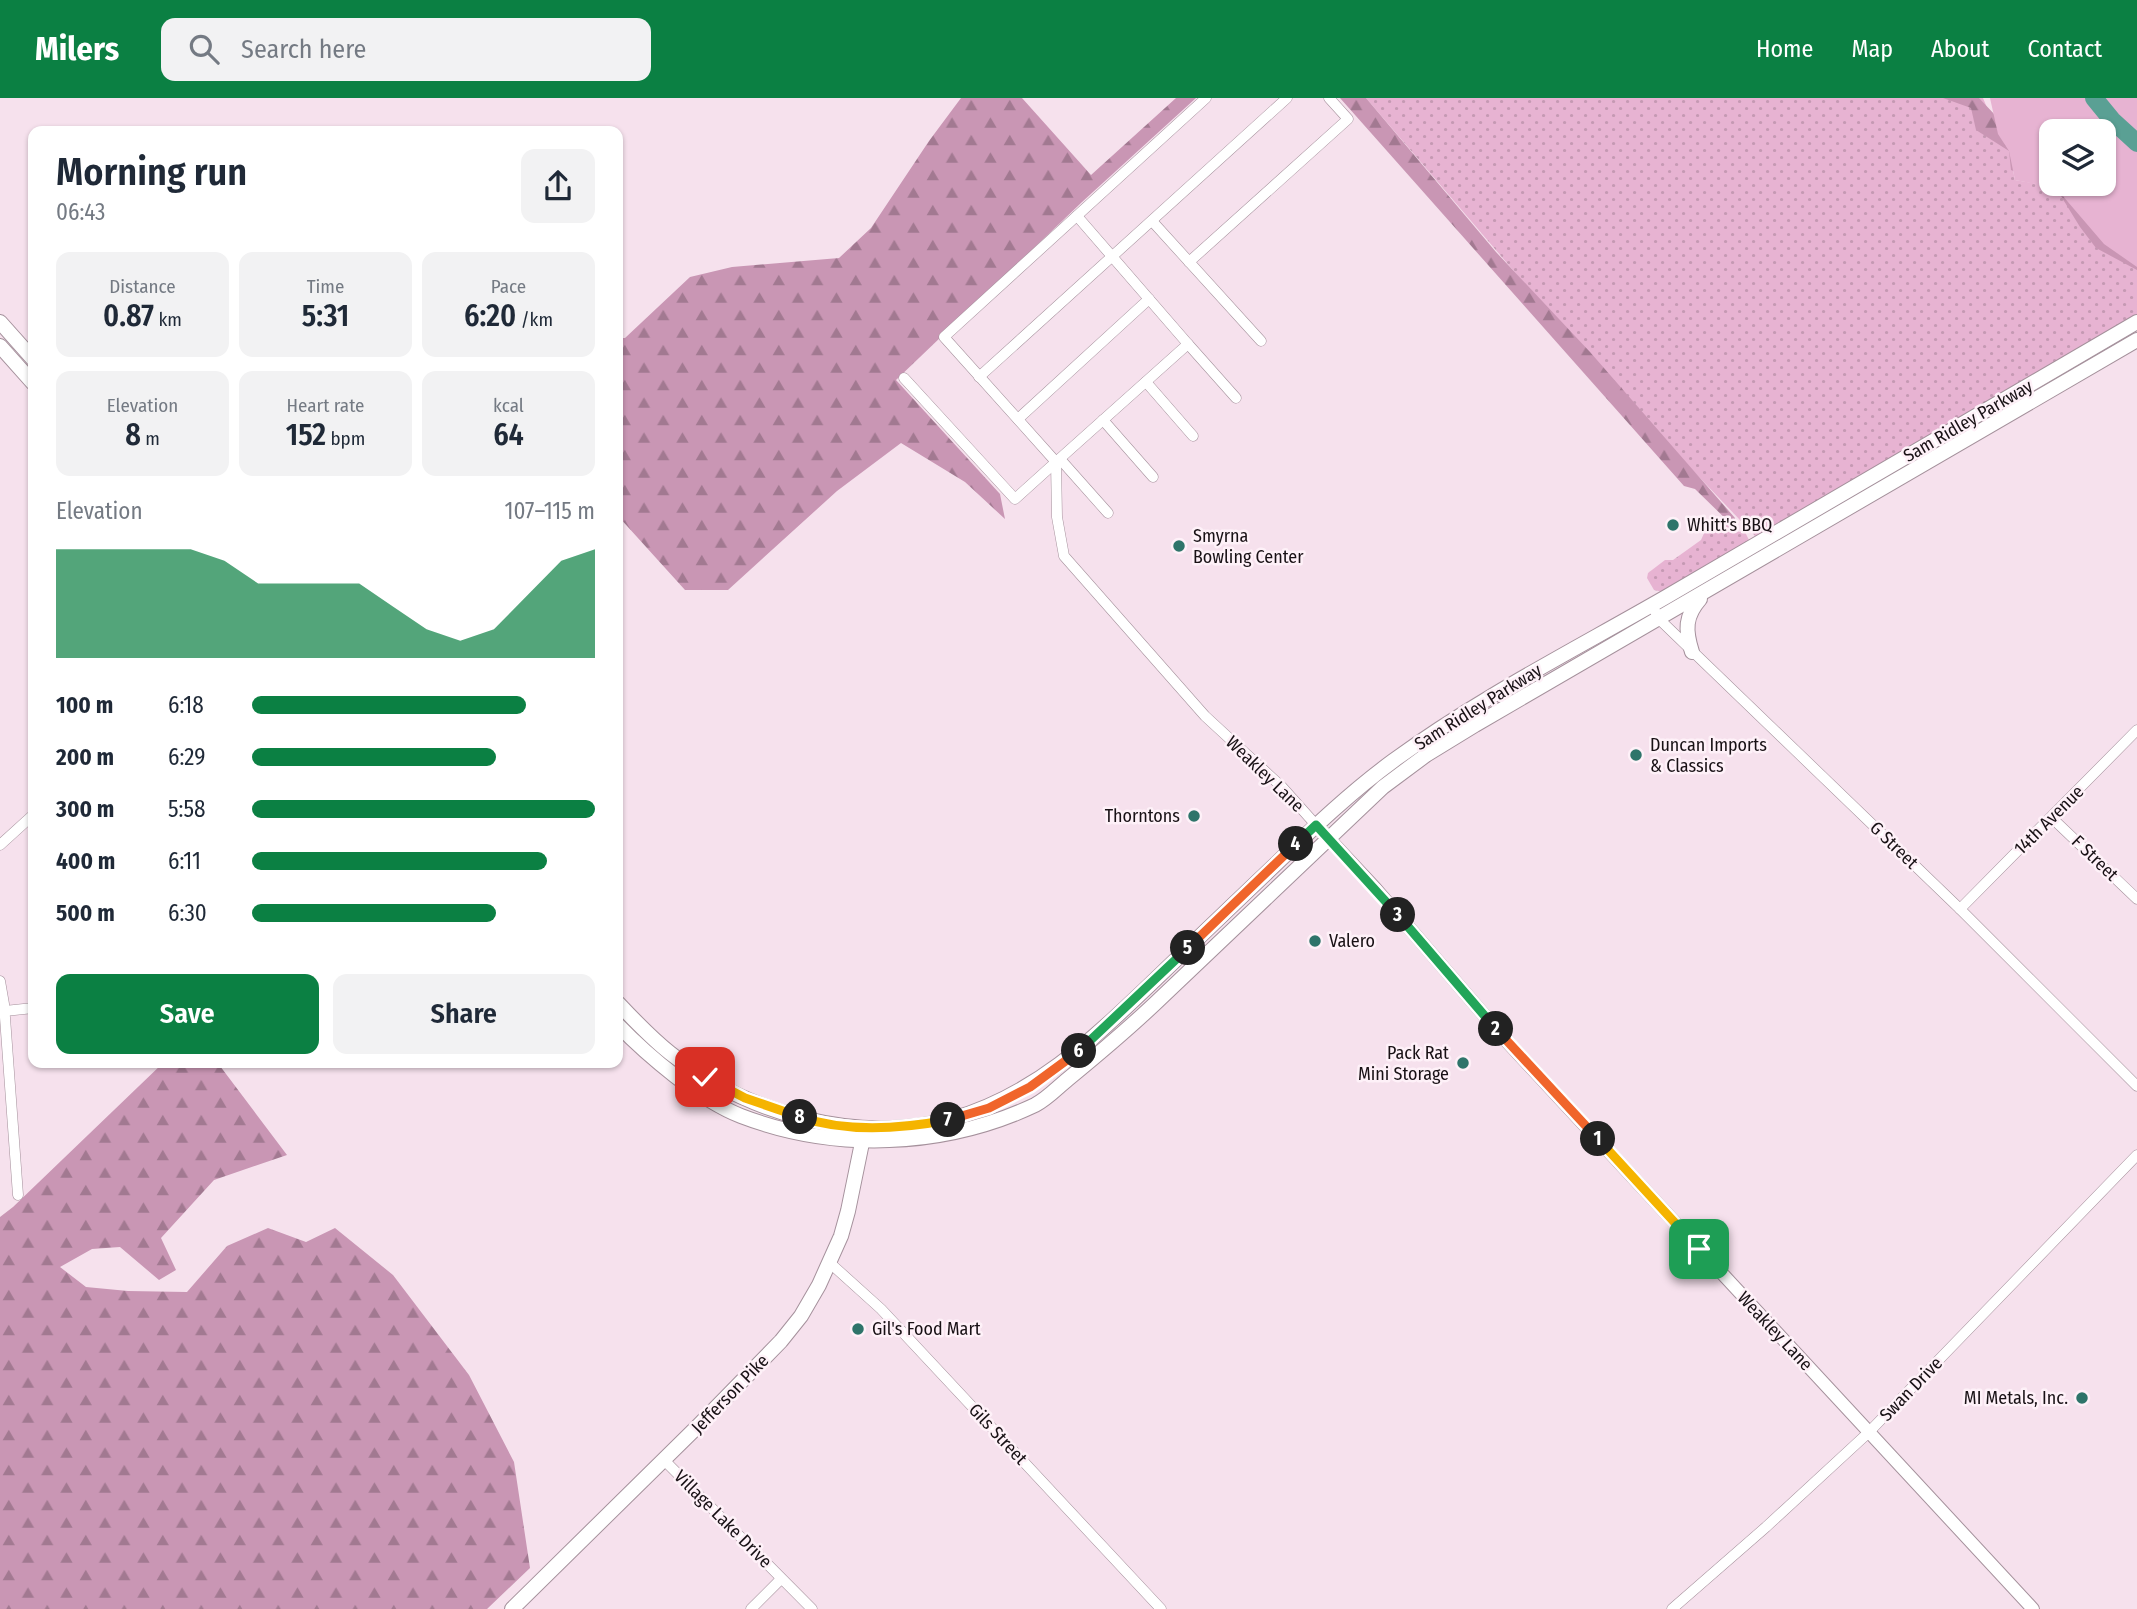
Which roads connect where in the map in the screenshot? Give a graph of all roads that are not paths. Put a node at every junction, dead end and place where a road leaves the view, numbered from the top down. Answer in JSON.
{"nodes":[{"id":1,"x":1206,"y":98,"type":"edge"},
{"id":2,"x":1287,"y":98,"type":"edge"},
{"id":3,"x":1329,"y":98,"type":"edge"},
{"id":4,"x":1077,"y":216,"type":"junction"},
{"id":5,"x":1152,"y":220,"type":"junction"},
{"id":6,"x":1113,"y":257,"type":"junction"},
{"id":7,"x":1189,"y":262,"type":"junction"},
{"id":8,"x":1149,"y":299,"type":"junction"},
{"id":9,"x":0,"y":322,"type":"edge"},
{"id":10,"x":2137,"y":322,"type":"edge"},
{"id":11,"x":2137,"y":340,"type":"edge"},
{"id":12,"x":1261,"y":341,"type":"dead end"},
{"id":13,"x":1188,"y":344,"type":"junction"},
{"id":14,"x":0,"y":346,"type":"edge"},
{"id":15,"x":28,"y":353,"type":"edge"},
{"id":16,"x":28,"y":377,"type":"edge"},
{"id":17,"x":979,"y":377,"type":"junction"},
{"id":18,"x":904,"y":378,"type":"dead end"},
{"id":19,"x":1146,"y":382,"type":"junction"},
{"id":20,"x":1236,"y":398,"type":"dead end"},
{"id":21,"x":1018,"y":419,"type":"junction"},
{"id":22,"x":1103,"y":420,"type":"junction"},
{"id":23,"x":1193,"y":436,"type":"dead end"},
{"id":24,"x":1058,"y":460,"type":"junction"},
{"id":25,"x":1153,"y":478,"type":"dead end"},
{"id":26,"x":1108,"y":513,"type":"dead end"},
{"id":27,"x":1708,"y":591,"type":"junction"},
{"id":28,"x":1652,"y":605,"type":"junction"},
{"id":29,"x":1659,"y":619,"type":"junction"},
{"id":30,"x":1692,"y":652,"type":"junction"},
{"id":31,"x":2137,"y":730,"type":"edge"},
{"id":32,"x":2052,"y":818,"type":"junction"},
{"id":33,"x":28,"y":820,"type":"edge"},
{"id":34,"x":1316,"y":825,"type":"junction"},
{"id":35,"x":1328,"y":839,"type":"junction"},
{"id":36,"x":0,"y":845,"type":"edge"},
{"id":37,"x":2137,"y":899,"type":"edge"},
{"id":38,"x":1960,"y":909,"type":"junction"},
{"id":39,"x":0,"y":981,"type":"edge"},
{"id":40,"x":623,"y":1008,"type":"edge"},
{"id":41,"x":28,"y":1009,"type":"edge"},
{"id":42,"x":5,"y":1011,"type":"junction"},
{"id":43,"x":623,"y":1030,"type":"edge"},
{"id":44,"x":2137,"y":1086,"type":"edge"},
{"id":45,"x":864,"y":1134,"type":"junction"},
{"id":46,"x":2137,"y":1155,"type":"edge"},
{"id":47,"x":18,"y":1195,"type":"dead end"},
{"id":48,"x":830,"y":1263,"type":"junction"},
{"id":49,"x":1868,"y":1433,"type":"junction"},
{"id":50,"x":664,"y":1460,"type":"junction"},
{"id":51,"x":781,"y":1579,"type":"junction"},
{"id":52,"x":512,"y":1609,"type":"edge"},
{"id":53,"x":751,"y":1609,"type":"edge"},
{"id":54,"x":812,"y":1609,"type":"edge"},
{"id":55,"x":1161,"y":1609,"type":"edge"},
{"id":56,"x":1672,"y":1609,"type":"edge"},
{"id":57,"x":2033,"y":1609,"type":"edge"}],
"edges":[{"from":1,"to":4,"type":"street"},
{"from":2,"to":5,"type":"street"},
{"from":3,"to":7,"type":"street"},
{"from":4,"to":6,"type":"street"},
{"from":4,"to":17,"type":"street"},
{"from":5,"to":6,"type":"street"},
{"from":5,"to":7,"type":"street"},
{"from":6,"to":8,"type":"street"},
{"from":6,"to":17,"type":"street"},
{"from":7,"to":12,"type":"street"},
{"from":8,"to":13,"type":"street"},
{"from":8,"to":21,"type":"street"},
{"from":9,"to":15,"type":"main road"},
{"from":10,"to":28,"type":"main road","name":"Sam Ridley Parkway"},
{"from":11,"to":27,"type":"main road","name":"Sam Ridley Parkway"},
{"from":13,"to":19,"type":"street"},
{"from":13,"to":20,"type":"street"},
{"from":14,"to":16,"type":"main road"},
{"from":17,"to":21,"type":"street"},
{"from":18,"to":24,"type":"street"},
{"from":19,"to":22,"type":"street"},
{"from":19,"to":23,"type":"street"},
{"from":21,"to":24,"type":"street"},
{"from":22,"to":24,"type":"street"},
{"from":22,"to":25,"type":"street"},
{"from":24,"to":26,"type":"street"},
{"from":24,"to":34,"type":"street","name":"Weakley Lane"},
{"from":27,"to":29,"type":"main road","name":"Sam Ridley Parkway"},
{"from":27,"to":30,"type":"main road"},
{"from":28,"to":29,"type":"street","name":"G Street"},
{"from":28,"to":34,"type":"main road","name":"Sam Ridley Parkway"},
{"from":29,"to":30,"type":"street","name":"G Street"},
{"from":29,"to":35,"type":"main road","name":"Sam Ridley Parkway"},
{"from":30,"to":38,"type":"street","name":"G Street"},
{"from":31,"to":32,"type":"street","name":"14th Avenue"},
{"from":32,"to":37,"type":"street","name":"F Street"},
{"from":32,"to":38,"type":"street","name":"14th Avenue"},
{"from":33,"to":36,"type":"street"},
{"from":34,"to":35,"type":"main road","name":"Weakley Lane"},
{"from":34,"to":45,"type":"main road","name":"Sam Ridley Parkway"},
{"from":35,"to":45,"type":"main road","name":"Sam Ridley Parkway"},
{"from":35,"to":49,"type":"main road","name":"Weakley Lane"},
{"from":38,"to":44,"type":"street","name":"G Street"},
{"from":39,"to":42,"type":"street"},
{"from":40,"to":45,"type":"main road"},
{"from":41,"to":42,"type":"street"},
{"from":42,"to":47,"type":"street"},
{"from":43,"to":45,"type":"main road"},
{"from":45,"to":48,"type":"main road","name":"Jefferson Pike"},
{"from":46,"to":49,"type":"street","name":"Swan Drive"},
{"from":48,"to":50,"type":"main road","name":"Jefferson Pike"},
{"from":48,"to":55,"type":"street","name":"Gils Street"},
{"from":49,"to":56,"type":"street","name":"Swan Drive"},
{"from":49,"to":57,"type":"main road","name":"Weakley Lane"},
{"from":50,"to":51,"type":"street","name":"Village Lake Drive"},
{"from":50,"to":52,"type":"main road","name":"Jefferson Pike"},
{"from":51,"to":53,"type":"street","name":"Village Lake Drive"},
{"from":51,"to":54,"type":"street","name":"Village Lake Drive"}]}
